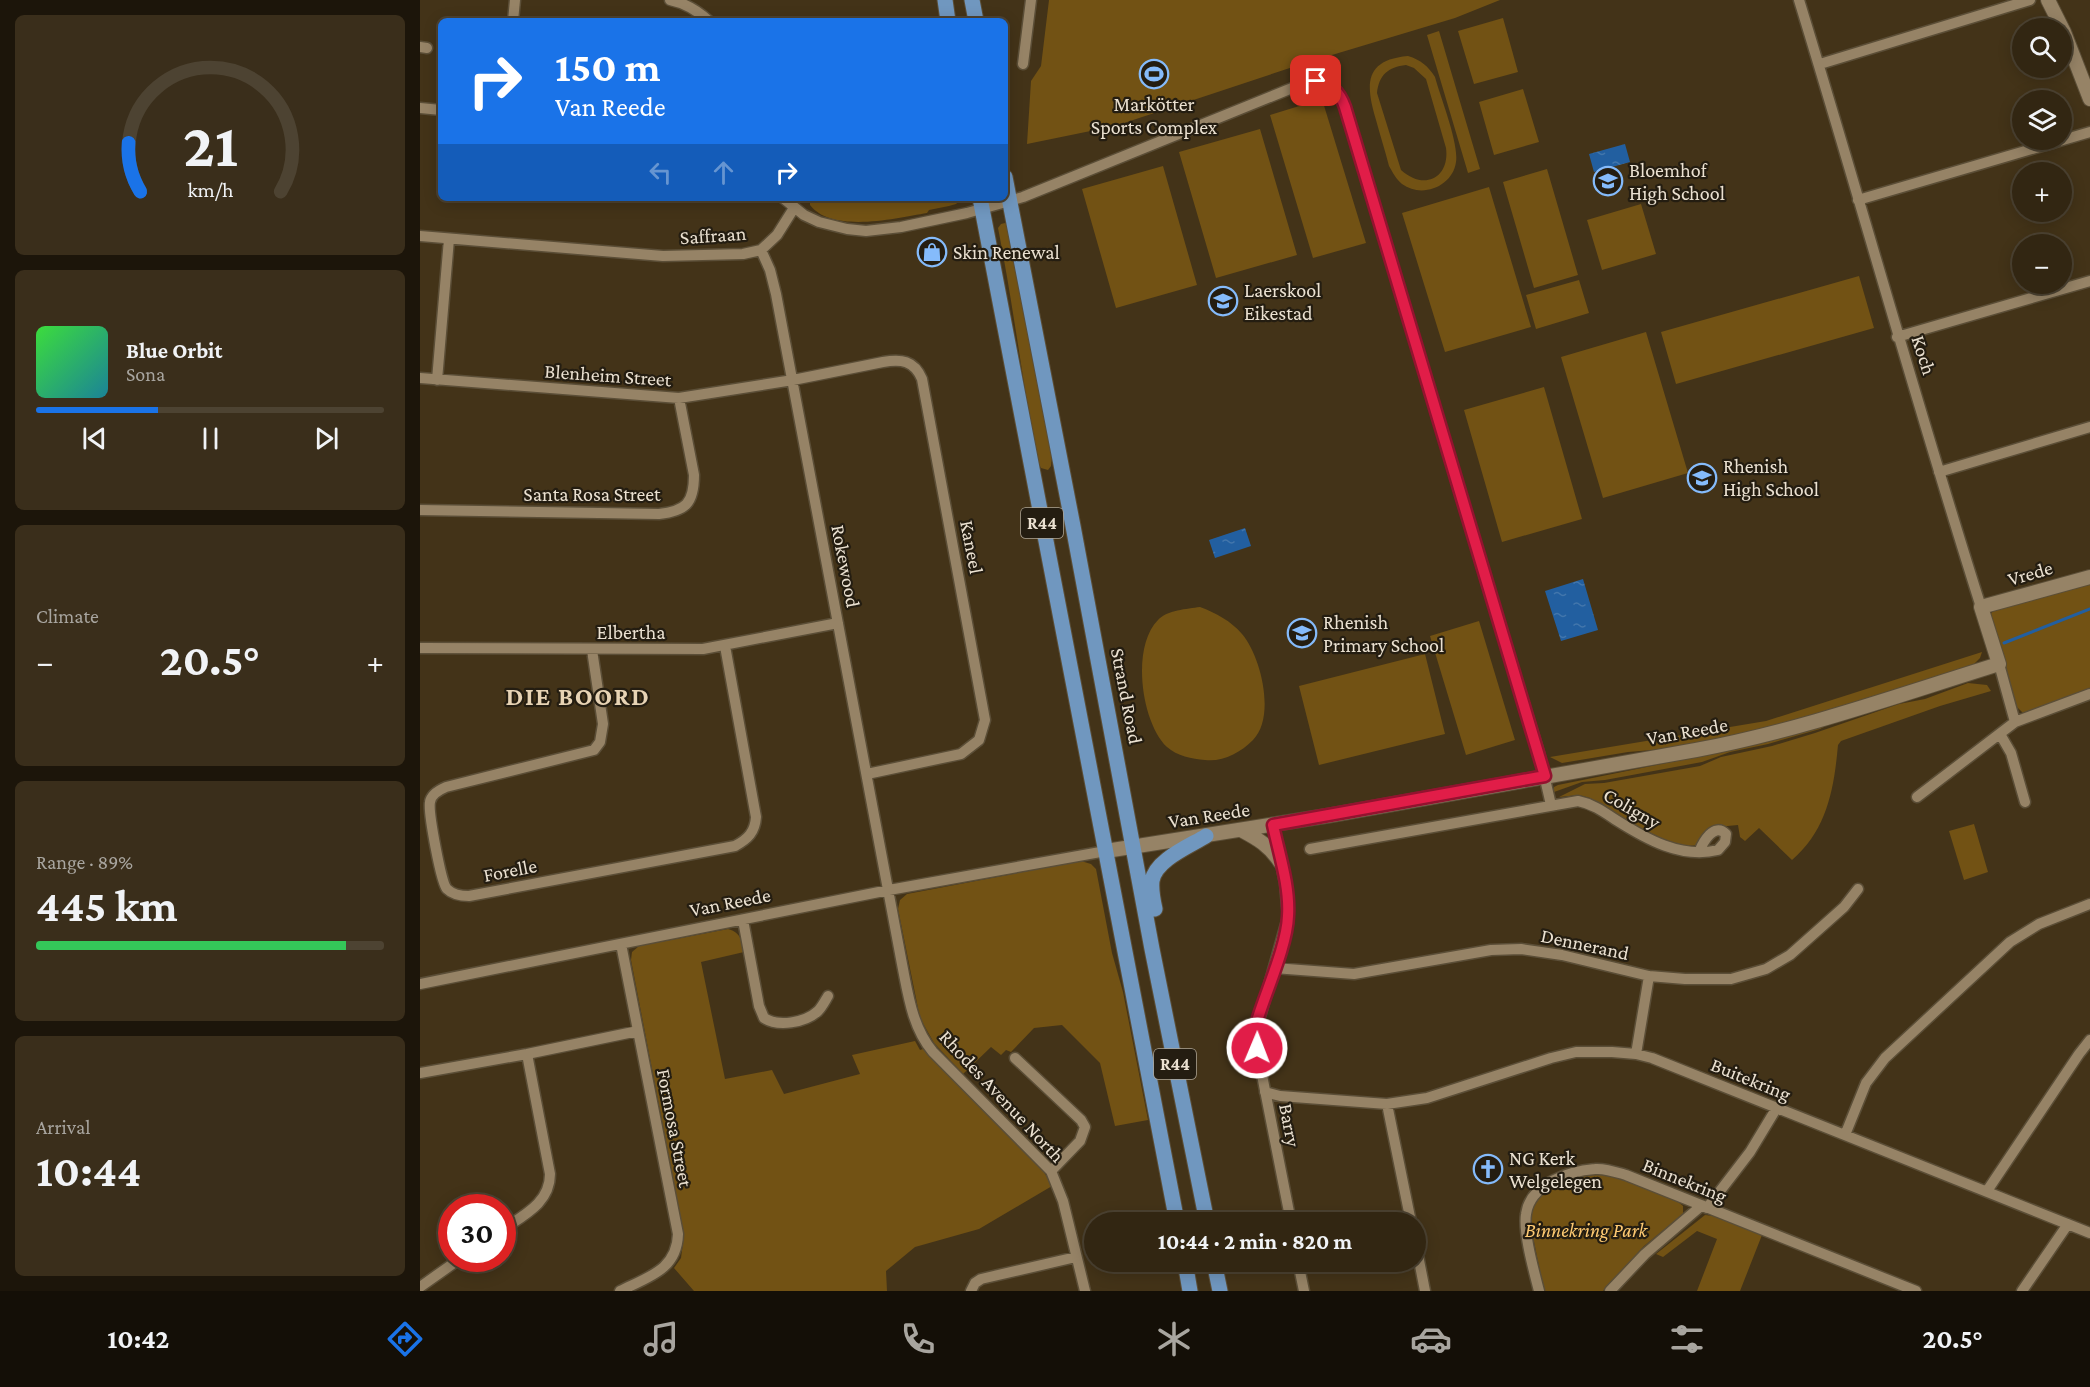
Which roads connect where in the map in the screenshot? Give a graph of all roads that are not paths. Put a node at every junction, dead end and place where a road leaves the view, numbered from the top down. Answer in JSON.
{"nodes":[{"id":1,"x":515,"y":0,"type":"edge"},
{"id":2,"x":945,"y":0,"type":"edge"},
{"id":3,"x":972,"y":0,"type":"edge"},
{"id":4,"x":1031,"y":0,"type":"edge"},
{"id":5,"x":1799,"y":0,"type":"edge"},
{"id":6,"x":2048,"y":0,"type":"edge"},
{"id":7,"x":2057,"y":0,"type":"edge"},
{"id":8,"x":676,"y":1,"type":"edge"},
{"id":9,"x":2027,"y":1,"type":"edge"},
{"id":10,"x":513,"y":18,"type":"edge"},
{"id":11,"x":706,"y":18,"type":"edge"},
{"id":12,"x":948,"y":18,"type":"edge"},
{"id":13,"x":975,"y":18,"type":"edge"},
{"id":14,"x":2057,"y":18,"type":"edge"},
{"id":15,"x":2061,"y":18,"type":"edge"},
{"id":16,"x":2072,"y":53,"type":"edge"},
{"id":17,"x":1023,"y":64,"type":"dead end"},
{"id":18,"x":1820,"y":64,"type":"junction"},
{"id":19,"x":2090,"y":99,"type":"edge"},
{"id":20,"x":420,"y":108,"type":"edge"},
{"id":21,"x":438,"y":110,"type":"edge"},
{"id":22,"x":2090,"y":132,"type":"edge"},
{"id":23,"x":1008,"y":191,"type":"edge"},
{"id":24,"x":1858,"y":200,"type":"junction"},
{"id":25,"x":786,"y":201,"type":"edge"},
{"id":26,"x":1010,"y":201,"type":"junction"},
{"id":27,"x":981,"y":204,"type":"edge"},
{"id":28,"x":794,"y":208,"type":"junction"},
{"id":29,"x":420,"y":236,"type":"edge"},
{"id":30,"x":449,"y":238,"type":"junction"},
{"id":31,"x":761,"y":250,"type":"junction"},
{"id":32,"x":2090,"y":281,"type":"edge"},
{"id":33,"x":1898,"y":337,"type":"junction"},
{"id":34,"x":420,"y":378,"type":"edge"},
{"id":35,"x":437,"y":380,"type":"junction"},
{"id":36,"x":793,"y":380,"type":"junction"},
{"id":37,"x":679,"y":398,"type":"junction"},
{"id":38,"x":2090,"y":427,"type":"edge"},
{"id":39,"x":1939,"y":472,"type":"junction"},
{"id":40,"x":420,"y":510,"type":"edge"},
{"id":41,"x":2090,"y":577,"type":"edge"},
{"id":42,"x":1981,"y":607,"type":"junction"},
{"id":43,"x":838,"y":623,"type":"junction"},
{"id":44,"x":725,"y":646,"type":"junction"},
{"id":45,"x":420,"y":648,"type":"edge"},
{"id":46,"x":592,"y":650,"type":"junction"},
{"id":47,"x":1999,"y":664,"type":"junction"},
{"id":48,"x":2090,"y":694,"type":"edge"},
{"id":49,"x":2015,"y":722,"type":"junction"},
{"id":50,"x":2000,"y":734,"type":"junction"},
{"id":51,"x":867,"y":774,"type":"junction"},
{"id":52,"x":1545,"y":776,"type":"junction"},
{"id":53,"x":1917,"y":797,"type":"dead end"},
{"id":54,"x":2025,"y":802,"type":"dead end"},
{"id":55,"x":1551,"y":805,"type":"junction"},
{"id":56,"x":1273,"y":825,"type":"junction"},
{"id":57,"x":1241,"y":830,"type":"junction"},
{"id":58,"x":1206,"y":836,"type":"junction"},
{"id":59,"x":1134,"y":846,"type":"junction"},
{"id":60,"x":1310,"y":849,"type":"dead end"},
{"id":61,"x":1106,"y":851,"type":"junction"},
{"id":62,"x":1699,"y":852,"type":"junction"},
{"id":63,"x":1280,"y":862,"type":"junction"},
{"id":64,"x":1858,"y":889,"type":"dead end"},
{"id":65,"x":889,"y":890,"type":"junction"},
{"id":66,"x":2090,"y":904,"type":"edge"},
{"id":67,"x":742,"y":920,"type":"junction"},
{"id":68,"x":621,"y":944,"type":"junction"},
{"id":69,"x":1152,"y":949,"type":"junction"},
{"id":70,"x":1274,"y":968,"type":"junction"},
{"id":71,"x":1649,"y":976,"type":"junction"},
{"id":72,"x":420,"y":984,"type":"edge"},
{"id":73,"x":828,"y":996,"type":"dead end"},
{"id":74,"x":638,"y":1031,"type":"junction"},
{"id":75,"x":2090,"y":1040,"type":"edge"},
{"id":76,"x":527,"y":1054,"type":"junction"},
{"id":77,"x":1636,"y":1054,"type":"junction"},
{"id":78,"x":1015,"y":1058,"type":"dead end"},
{"id":79,"x":420,"y":1073,"type":"edge"},
{"id":80,"x":1265,"y":1092,"type":"junction"},
{"id":81,"x":1388,"y":1104,"type":"junction"},
{"id":82,"x":1776,"y":1109,"type":"junction"},
{"id":83,"x":1845,"y":1135,"type":"junction"},
{"id":84,"x":1051,"y":1171,"type":"junction"},
{"id":85,"x":1987,"y":1191,"type":"junction"},
{"id":86,"x":1704,"y":1207,"type":"junction"},
{"id":87,"x":1175,"y":1212,"type":"edge"},
{"id":88,"x":1205,"y":1212,"type":"edge"},
{"id":89,"x":1289,"y":1212,"type":"edge"},
{"id":90,"x":1410,"y":1212,"type":"edge"},
{"id":91,"x":516,"y":1221,"type":"edge"},
{"id":92,"x":2068,"y":1224,"type":"junction"},
{"id":93,"x":2090,"y":1233,"type":"edge"},
{"id":94,"x":1077,"y":1257,"type":"junction"},
{"id":95,"x":441,"y":1272,"type":"edge"},
{"id":96,"x":1187,"y":1272,"type":"edge"},
{"id":97,"x":1216,"y":1272,"type":"edge"},
{"id":98,"x":1300,"y":1272,"type":"edge"},
{"id":99,"x":1421,"y":1272,"type":"edge"},
{"id":100,"x":420,"y":1287,"type":"edge"},
{"id":101,"x":620,"y":1291,"type":"edge"},
{"id":102,"x":971,"y":1291,"type":"edge"},
{"id":103,"x":1085,"y":1291,"type":"edge"},
{"id":104,"x":1190,"y":1291,"type":"edge"},
{"id":105,"x":1220,"y":1291,"type":"edge"},
{"id":106,"x":1304,"y":1291,"type":"edge"},
{"id":107,"x":1425,"y":1291,"type":"edge"},
{"id":108,"x":1539,"y":1291,"type":"edge"},
{"id":109,"x":1610,"y":1291,"type":"edge"},
{"id":110,"x":1916,"y":1291,"type":"edge"},
{"id":111,"x":2022,"y":1291,"type":"edge"}],
"edges":[{"from":1,"to":10,"type":"street"},
{"from":2,"to":12,"type":"main road"},
{"from":3,"to":13,"type":"main road"},
{"from":4,"to":17,"type":"street"},
{"from":5,"to":18,"type":"street","name":"Koch"},
{"from":6,"to":14,"type":"street"},
{"from":7,"to":15,"type":"street"},
{"from":8,"to":11,"type":"street"},
{"from":9,"to":18,"type":"street"},
{"from":16,"to":19,"type":"street"},
{"from":18,"to":24,"type":"street","name":"Koch"},
{"from":20,"to":21,"type":"street"},
{"from":22,"to":24,"type":"street"},
{"from":23,"to":26,"type":"main road","name":"Strand Road","number":"R44"},
{"from":24,"to":33,"type":"street","name":"Koch"},
{"from":25,"to":28,"type":"street"},
{"from":26,"to":27,"type":"street"},
{"from":26,"to":52,"type":"street"},
{"from":26,"to":59,"type":"main road","name":"Strand Road","number":"R44"},
{"from":27,"to":28,"type":"street"},
{"from":27,"to":61,"type":"main road","number":"R44"},
{"from":28,"to":31,"type":"street","name":"Saffraan"},
{"from":29,"to":30,"type":"street","name":"Saffraan"},
{"from":30,"to":31,"type":"street","name":"Saffraan"},
{"from":30,"to":35,"type":"street"},
{"from":31,"to":36,"type":"street","name":"Rokewood"},
{"from":32,"to":33,"type":"street"},
{"from":33,"to":39,"type":"street","name":"Koch"},
{"from":34,"to":35,"type":"street","name":"Blenheim Street"},
{"from":35,"to":37,"type":"street","name":"Blenheim Street"},
{"from":36,"to":37,"type":"street","name":"Blenheim Street"},
{"from":36,"to":43,"type":"street","name":"Rokewood"},
{"from":36,"to":51,"type":"street","name":"Kaneel"},
{"from":37,"to":40,"type":"street","name":"Santa Rosa Street"},
{"from":38,"to":39,"type":"street"},
{"from":39,"to":42,"type":"street","name":"Koch"},
{"from":41,"to":42,"type":"street","name":"Vrede"},
{"from":42,"to":47,"type":"street","name":"Koch"},
{"from":43,"to":44,"type":"street","name":"Elbertha"},
{"from":43,"to":51,"type":"street","name":"Rokewood"},
{"from":44,"to":46,"type":"street","name":"Elbertha"},
{"from":44,"to":46,"type":"street","name":"Forelle"},
{"from":45,"to":46,"type":"street","name":"Elbertha"},
{"from":47,"to":49,"type":"street","name":"Koch"},
{"from":47,"to":52,"type":"street","name":"Van Reede"},
{"from":48,"to":49,"type":"street"},
{"from":49,"to":50,"type":"street"},
{"from":50,"to":53,"type":"street"},
{"from":50,"to":54,"type":"street"},
{"from":51,"to":65,"type":"street","name":"Rokewood"},
{"from":52,"to":55,"type":"street"},
{"from":52,"to":56,"type":"street","name":"Van Reede"},
{"from":55,"to":60,"type":"street","name":"Coligny"},
{"from":55,"to":62,"type":"street","name":"Coligny"},
{"from":56,"to":57,"type":"street","name":"Van Reede"},
{"from":56,"to":63,"type":"street","name":"Barry"},
{"from":57,"to":58,"type":"street","name":"Van Reede"},
{"from":57,"to":63,"type":"street"},
{"from":58,"to":59,"type":"street","name":"Van Reede"},
{"from":58,"to":69,"type":"main road"},
{"from":59,"to":61,"type":"street","name":"Van Reede"},
{"from":59,"to":69,"type":"main road","name":"Strand Road","number":"R44"},
{"from":61,"to":65,"type":"street","name":"Van Reede"},
{"from":61,"to":87,"type":"main road","number":"R44"},
{"from":62,"to":62,"type":"street","name":"Coligny"},
{"from":63,"to":70,"type":"street","name":"Barry"},
{"from":64,"to":71,"type":"street","name":"Dennerand"},
{"from":65,"to":67,"type":"street","name":"Van Reede"},
{"from":65,"to":84,"type":"street","name":"Rhodes Avenue North"},
{"from":66,"to":83,"type":"street"},
{"from":67,"to":68,"type":"street","name":"Van Reede"},
{"from":67,"to":73,"type":"street"},
{"from":68,"to":72,"type":"street","name":"Van Reede"},
{"from":68,"to":74,"type":"street","name":"Formosa Street"},
{"from":69,"to":88,"type":"main road","name":"Strand Road","number":"R44"},
{"from":70,"to":71,"type":"street","name":"Dennerand"},
{"from":70,"to":80,"type":"street","name":"Barry"},
{"from":71,"to":77,"type":"street"},
{"from":74,"to":76,"type":"street"},
{"from":74,"to":101,"type":"street","name":"Formosa Street"},
{"from":75,"to":85,"type":"street"},
{"from":76,"to":79,"type":"street"},
{"from":76,"to":91,"type":"street"},
{"from":77,"to":81,"type":"street","name":"Buitekring"},
{"from":77,"to":82,"type":"street","name":"Buitekring"},
{"from":78,"to":84,"type":"street"},
{"from":80,"to":81,"type":"street","name":"Buitekring"},
{"from":80,"to":89,"type":"street","name":"Barry"},
{"from":81,"to":90,"type":"street"},
{"from":82,"to":83,"type":"street","name":"Buitekring"},
{"from":82,"to":86,"type":"street"},
{"from":83,"to":85,"type":"street","name":"Buitekring"},
{"from":84,"to":94,"type":"street","name":"Rhodes Avenue North"},
{"from":85,"to":92,"type":"street","name":"Buitekring"},
{"from":86,"to":108,"type":"street","name":"Binnekring"},
{"from":86,"to":109,"type":"street"},
{"from":86,"to":110,"type":"street","name":"Binnekring"},
{"from":92,"to":93,"type":"street","name":"Buitekring"},
{"from":92,"to":111,"type":"street"},
{"from":94,"to":102,"type":"street"},
{"from":94,"to":103,"type":"street","name":"Rhodes Avenue North"},
{"from":95,"to":100,"type":"street"},
{"from":96,"to":104,"type":"main road"},
{"from":97,"to":105,"type":"main road"},
{"from":98,"to":106,"type":"street"},
{"from":99,"to":107,"type":"street"}]}
